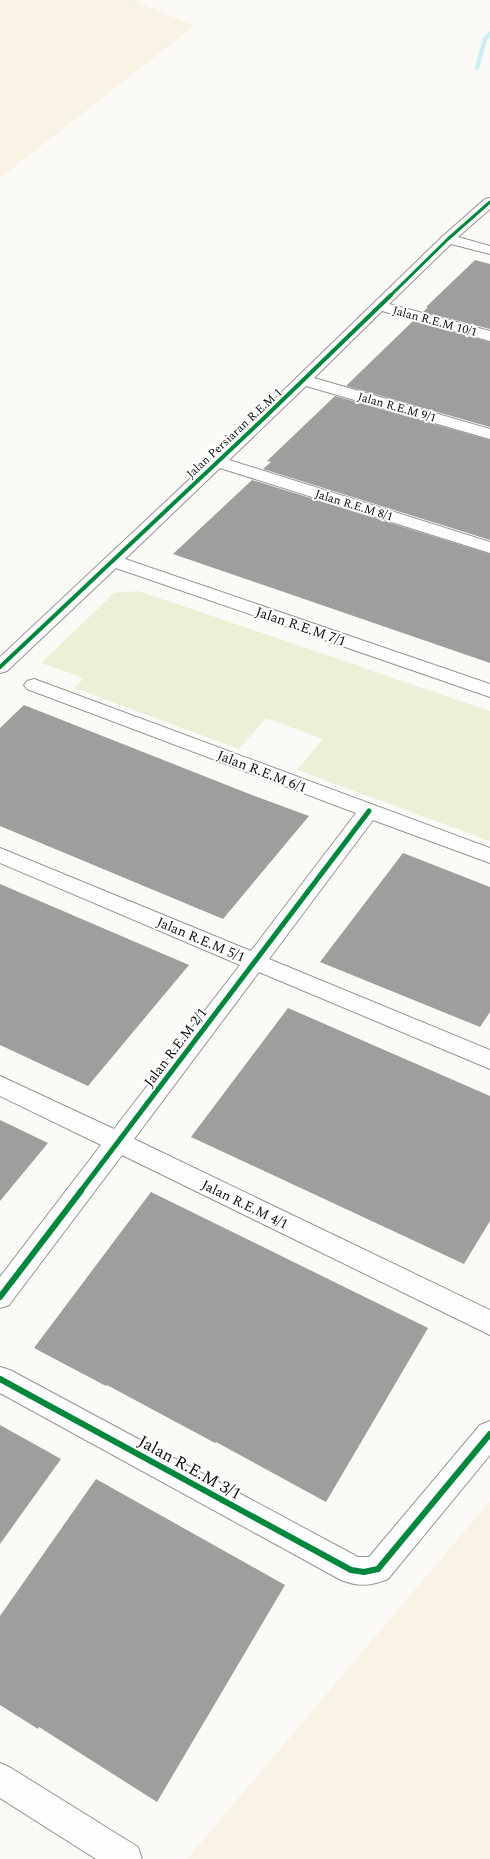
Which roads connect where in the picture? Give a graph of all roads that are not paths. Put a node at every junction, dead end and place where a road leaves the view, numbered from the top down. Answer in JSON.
{"nodes":[{"id":1,"x":485,"y":206,"type":"edge"},
{"id":2,"x":448,"y":239,"type":"junction"},
{"id":3,"x":490,"y":250,"type":"edge"},
{"id":4,"x":379,"y":306,"type":"junction"},
{"id":5,"x":490,"y":336,"type":"edge"},
{"id":6,"x":304,"y":380,"type":"junction"},
{"id":7,"x":490,"y":434,"type":"edge"},
{"id":8,"x":217,"y":462,"type":"junction"},
{"id":9,"x":490,"y":548,"type":"edge"},
{"id":10,"x":113,"y":561,"type":"junction"},
{"id":11,"x":0,"y":667,"type":"edge"},
{"id":12,"x":34,"y":685,"type":"dead end"},
{"id":13,"x":490,"y":691,"type":"edge"},
{"id":14,"x":369,"y":811,"type":"junction"},
{"id":15,"x":0,"y":855,"type":"edge"},
{"id":16,"x":490,"y":856,"type":"edge"},
{"id":17,"x":254,"y":962,"type":"junction"},
{"id":18,"x":490,"y":1060,"type":"edge"},
{"id":19,"x":0,"y":1085,"type":"edge"},
{"id":20,"x":118,"y":1142,"type":"junction"},
{"id":21,"x":0,"y":1297,"type":"edge"},
{"id":22,"x":490,"y":1323,"type":"edge"},
{"id":23,"x":0,"y":1379,"type":"edge"},
{"id":24,"x":490,"y":1434,"type":"edge"},
{"id":25,"x":0,"y":1779,"type":"edge"},
{"id":26,"x":126,"y":1859,"type":"edge"}],
"edges":[{"from":1,"to":2,"type":"street","name":"Jalan Persiaran R.E.M 1"},
{"from":2,"to":3,"type":"street"},
{"from":2,"to":4,"type":"street","name":"Jalan Persiaran R.E.M 1"},
{"from":4,"to":5,"type":"street","name":"Jalan R.E.M 10/1"},
{"from":4,"to":6,"type":"street","name":"Jalan Persiaran R.E.M 1"},
{"from":6,"to":7,"type":"street","name":"Jalan R.E.M 9/1"},
{"from":6,"to":8,"type":"street","name":"Jalan Persiaran R.E.M 1"},
{"from":8,"to":9,"type":"street","name":"Jalan R.E.M 8/1"},
{"from":8,"to":10,"type":"street","name":"Jalan Persiaran R.E.M 1"},
{"from":10,"to":11,"type":"street","name":"Jalan Persiaran R.E.M 1"},
{"from":10,"to":13,"type":"street","name":"Jalan R.E.M 7/1"},
{"from":12,"to":14,"type":"street","name":"Jalan R.E.M 6/1"},
{"from":14,"to":16,"type":"street","name":"Jalan R.E.M 6/1"},
{"from":14,"to":17,"type":"street","name":"Jalan R.E.M 2/1"},
{"from":15,"to":17,"type":"street","name":"Jalan R.E.M 5/1"},
{"from":17,"to":18,"type":"street","name":"Jalan R.E.M 5/1"},
{"from":17,"to":20,"type":"street","name":"Jalan R.E.M 2/1"},
{"from":19,"to":20,"type":"street","name":"Jalan R.E.M 4/1"},
{"from":20,"to":21,"type":"street","name":"Jalan R.E.M 2/1"},
{"from":20,"to":22,"type":"street","name":"Jalan R.E.M 4/1"},
{"from":23,"to":24,"type":"street","name":"Jalan R.E.M 3/1"},
{"from":25,"to":26,"type":"street"}]}
